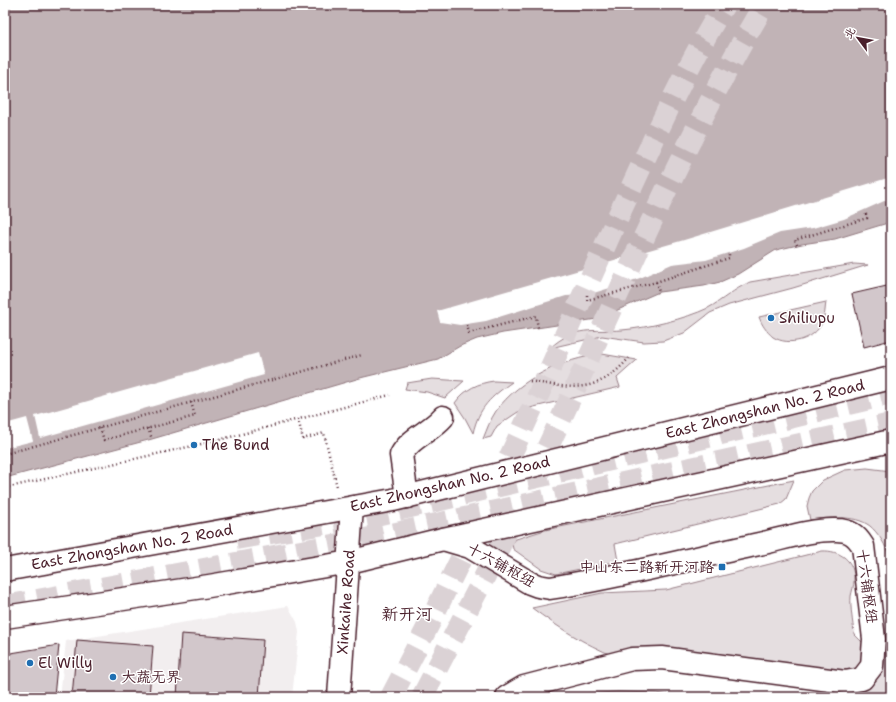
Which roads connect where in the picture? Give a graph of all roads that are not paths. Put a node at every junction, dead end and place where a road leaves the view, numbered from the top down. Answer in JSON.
{"nodes":[{"id":1,"x":891,"y":378,"type":"edge"},
{"id":2,"x":443,"y":417,"type":"dead end"},
{"id":3,"x":891,"y":441,"type":"edge"},
{"id":4,"x":407,"y":497,"type":"junction"},
{"id":5,"x":352,"y":507,"type":"junction"},
{"id":6,"x":443,"y":539,"type":"junction"},
{"id":7,"x":349,"y":562,"type":"junction"},
{"id":8,"x":5,"y":570,"type":"edge"},
{"id":9,"x":5,"y":617,"type":"edge"},
{"id":10,"x":340,"y":687,"type":"edge"},
{"id":11,"x":356,"y":697,"type":"edge"},
{"id":12,"x":507,"y":697,"type":"edge"}],
"edges":[{"from":1,"to":4,"type":"main road","name":"East Zhongshan No. 2 Road"},
{"from":2,"to":4,"type":"main road"},
{"from":3,"to":6,"type":"main road"},
{"from":4,"to":5,"type":"main road","name":"East Zhongshan No. 2 Road"},
{"from":5,"to":7,"type":"main road","name":"Xinkaihe Road"},
{"from":5,"to":8,"type":"main road","name":"East Zhongshan No. 2 Road"},
{"from":6,"to":7,"type":"main road"},
{"from":6,"to":12,"type":"main road","name":"十六铺枢纽"},
{"from":7,"to":9,"type":"main road"},
{"from":7,"to":10,"type":"main road","name":"Xinkaihe Road"},
{"from":10,"to":11,"type":"main road"}]}
